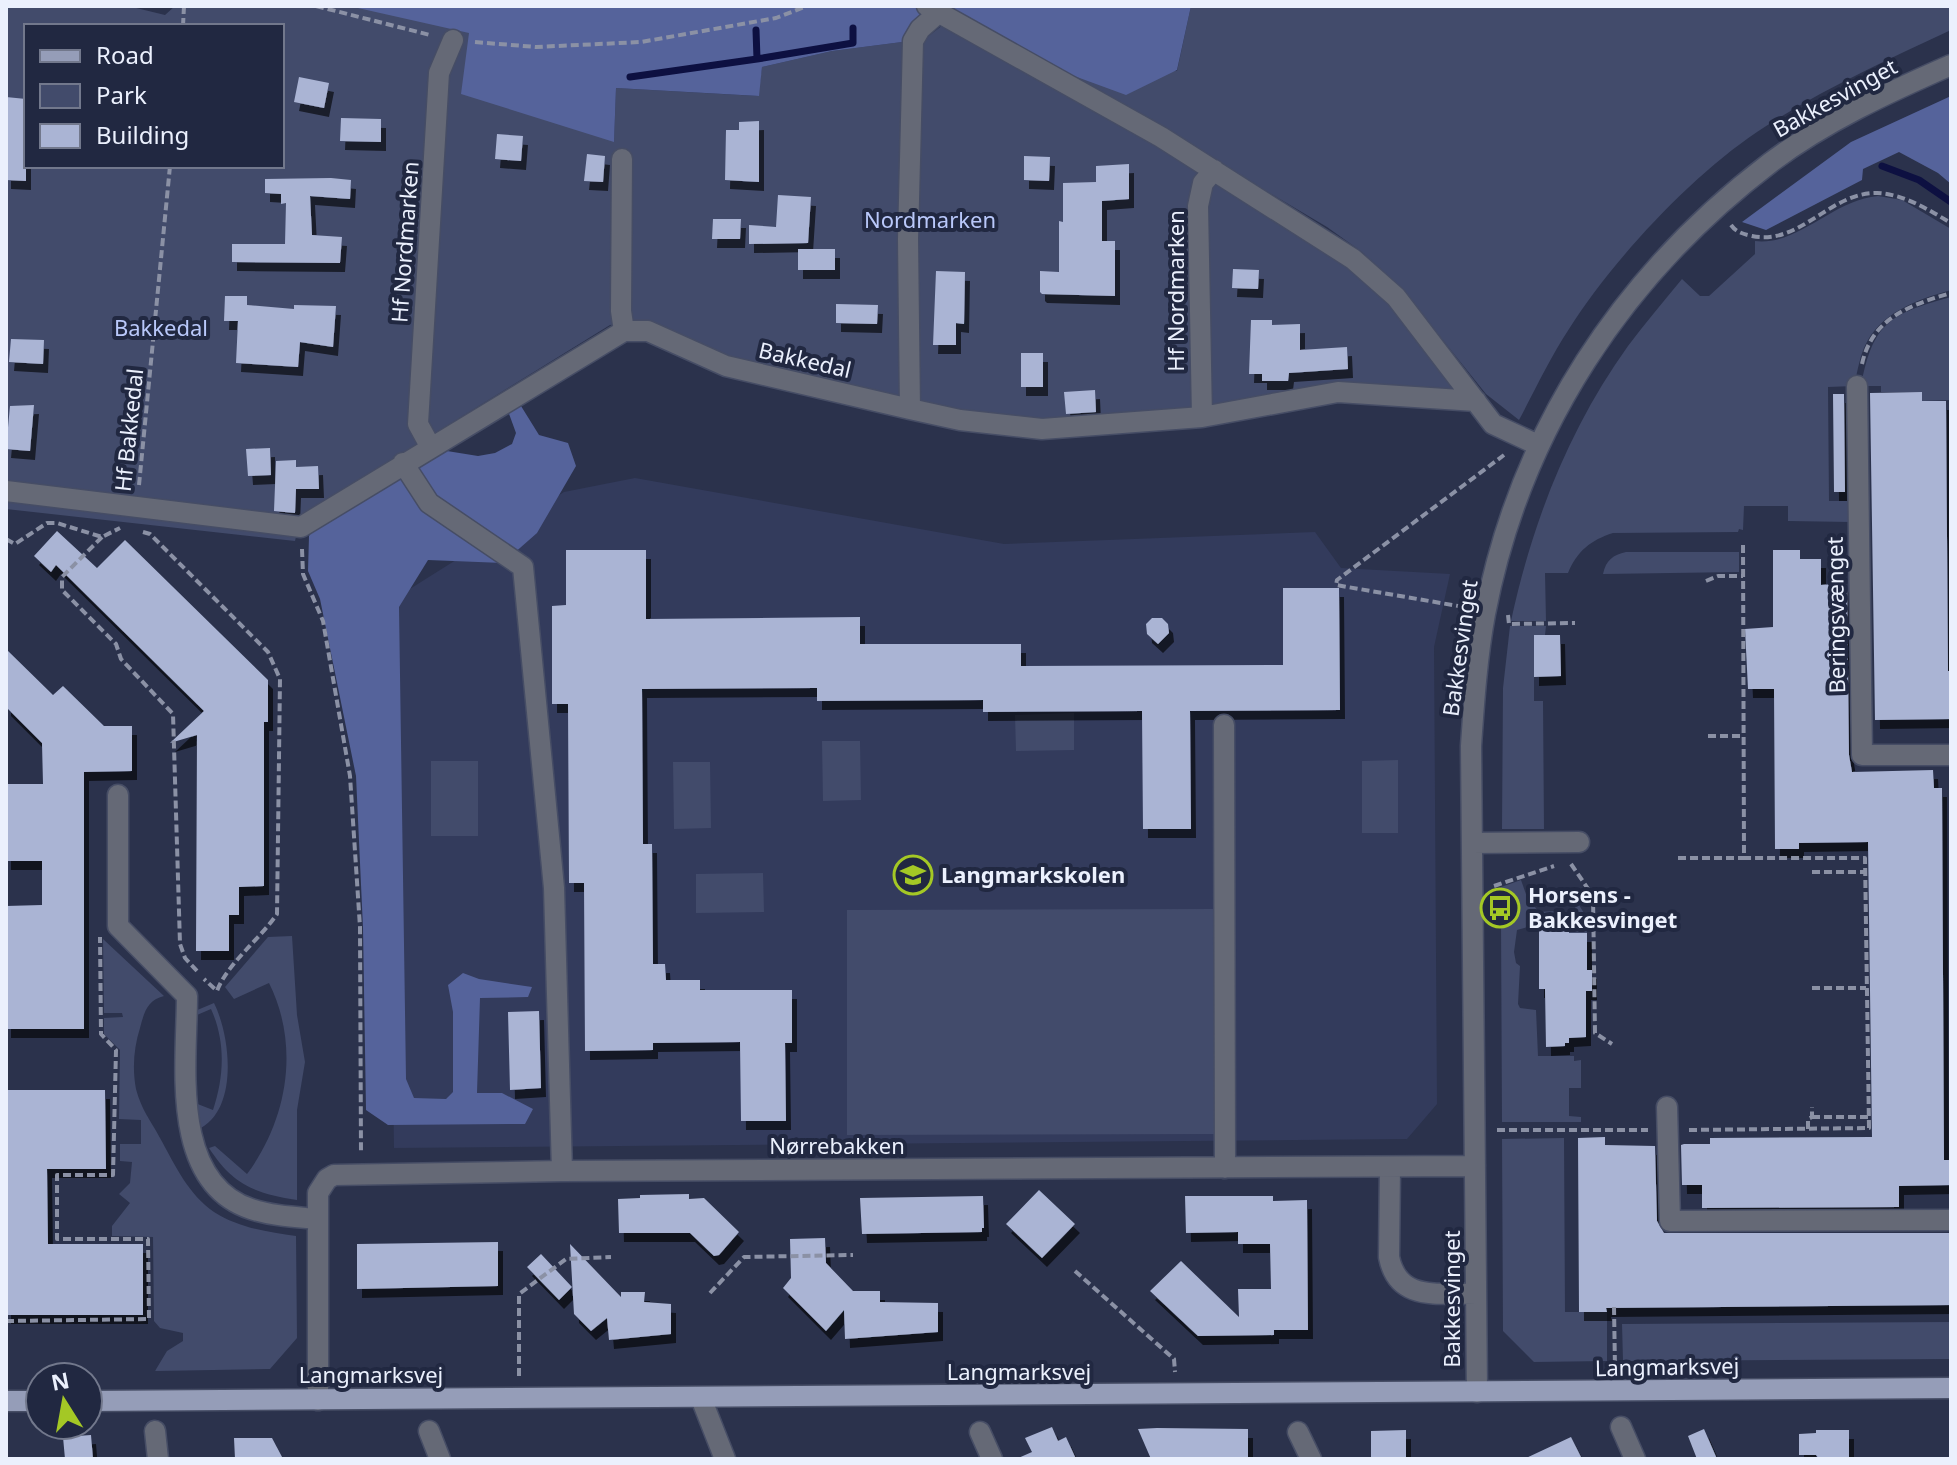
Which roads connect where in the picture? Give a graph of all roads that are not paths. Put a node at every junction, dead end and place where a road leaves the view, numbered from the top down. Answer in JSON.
{"nodes":[{"id":1,"x":932,"y":10,"type":"edge"},
{"id":2,"x":453,"y":40,"type":"road end"},
{"id":3,"x":1951,"y":65,"type":"edge"},
{"id":4,"x":622,"y":159,"type":"dead end"},
{"id":5,"x":1214,"y":170,"type":"junction"},
{"id":6,"x":624,"y":331,"type":"junction"},
{"id":7,"x":1857,"y":386,"type":"road end"},
{"id":8,"x":1476,"y":401,"type":"junction"},
{"id":9,"x":910,"y":409,"type":"junction"},
{"id":10,"x":1202,"y":417,"type":"junction"},
{"id":11,"x":430,"y":446,"type":"junction"},
{"id":12,"x":1535,"y":453,"type":"junction"},
{"id":13,"x":403,"y":463,"type":"junction"},
{"id":14,"x":6,"y":491,"type":"edge"},
{"id":15,"x":1224,"y":725,"type":"dead end"},
{"id":16,"x":1951,"y":755,"type":"edge"},
{"id":17,"x":118,"y":795,"type":"dead end"},
{"id":18,"x":1472,"y":843,"type":"junction"},
{"id":19,"x":1574,"y":852,"type":"road end"},
{"id":20,"x":1667,"y":1107,"type":"dead end"},
{"id":21,"x":1475,"y":1166,"type":"junction"},
{"id":22,"x":1390,"y":1167,"type":"junction"},
{"id":23,"x":1225,"y":1168,"type":"junction"},
{"id":24,"x":562,"y":1171,"type":"junction"},
{"id":25,"x":317,"y":1219,"type":"junction"},
{"id":26,"x":1951,"y":1220,"type":"edge"},
{"id":27,"x":1476,"y":1294,"type":"junction"},
{"id":28,"x":1951,"y":1388,"type":"edge"},
{"id":29,"x":1477,"y":1392,"type":"junction"},
{"id":30,"x":701,"y":1398,"type":"junction"},
{"id":31,"x":318,"y":1400,"type":"junction"},
{"id":32,"x":104,"y":1401,"type":"edge"},
{"id":33,"x":1621,"y":1427,"type":"dead end"},
{"id":34,"x":155,"y":1431,"type":"dead end"},
{"id":35,"x":429,"y":1431,"type":"dead end"},
{"id":36,"x":980,"y":1432,"type":"dead end"},
{"id":37,"x":1298,"y":1432,"type":"dead end"},
{"id":38,"x":158,"y":1459,"type":"edge"},
{"id":39,"x":440,"y":1459,"type":"edge"},
{"id":40,"x":725,"y":1459,"type":"edge"},
{"id":41,"x":992,"y":1459,"type":"edge"},
{"id":42,"x":1311,"y":1459,"type":"edge"},
{"id":43,"x":1635,"y":1459,"type":"edge"}],
"edges":[{"from":1,"to":5,"type":"street"},
{"from":1,"to":9,"type":"street"},
{"from":2,"to":11,"type":"street","name":"Hf Nordmarken"},
{"from":3,"to":12,"type":"street","name":"Bakkesvinget"},
{"from":4,"to":6,"type":"street"},
{"from":5,"to":8,"type":"street"},
{"from":5,"to":10,"type":"street","name":"Hf Nordmarken"},
{"from":6,"to":9,"type":"street","name":"Bakkedal"},
{"from":6,"to":11,"type":"street"},
{"from":7,"to":16,"type":"street","name":"Beringsvænget"},
{"from":8,"to":10,"type":"street","name":"Bakkedal"},
{"from":8,"to":12,"type":"street"},
{"from":9,"to":10,"type":"street","name":"Bakkedal"},
{"from":11,"to":13,"type":"street"},
{"from":12,"to":18,"type":"street","name":"Bakkesvinget"},
{"from":13,"to":14,"type":"street"},
{"from":13,"to":24,"type":"street"},
{"from":15,"to":23,"type":"street"},
{"from":17,"to":25,"type":"street"},
{"from":18,"to":19,"type":"street"},
{"from":18,"to":21,"type":"street","name":"Bakkesvinget"},
{"from":20,"to":26,"type":"street"},
{"from":21,"to":22,"type":"street","name":"Nørrebakken"},
{"from":21,"to":27,"type":"street","name":"Bakkesvinget"},
{"from":22,"to":23,"type":"street","name":"Nørrebakken"},
{"from":22,"to":27,"type":"street"},
{"from":23,"to":24,"type":"street","name":"Nørrebakken"},
{"from":24,"to":25,"type":"street","name":"Nørrebakken"},
{"from":25,"to":31,"type":"street","name":"Nørrebakken"},
{"from":27,"to":29,"type":"street","name":"Bakkesvinget"},
{"from":28,"to":29,"type":"main road","name":"Langmarksvej"},
{"from":29,"to":30,"type":"main road","name":"Langmarksvej"},
{"from":30,"to":31,"type":"main road","name":"Langmarksvej"},
{"from":30,"to":40,"type":"street"},
{"from":31,"to":32,"type":"main road","name":"Langmarksvej"},
{"from":33,"to":43,"type":"street"},
{"from":34,"to":38,"type":"street"},
{"from":35,"to":39,"type":"street"},
{"from":36,"to":41,"type":"street"},
{"from":37,"to":42,"type":"street"}]}
